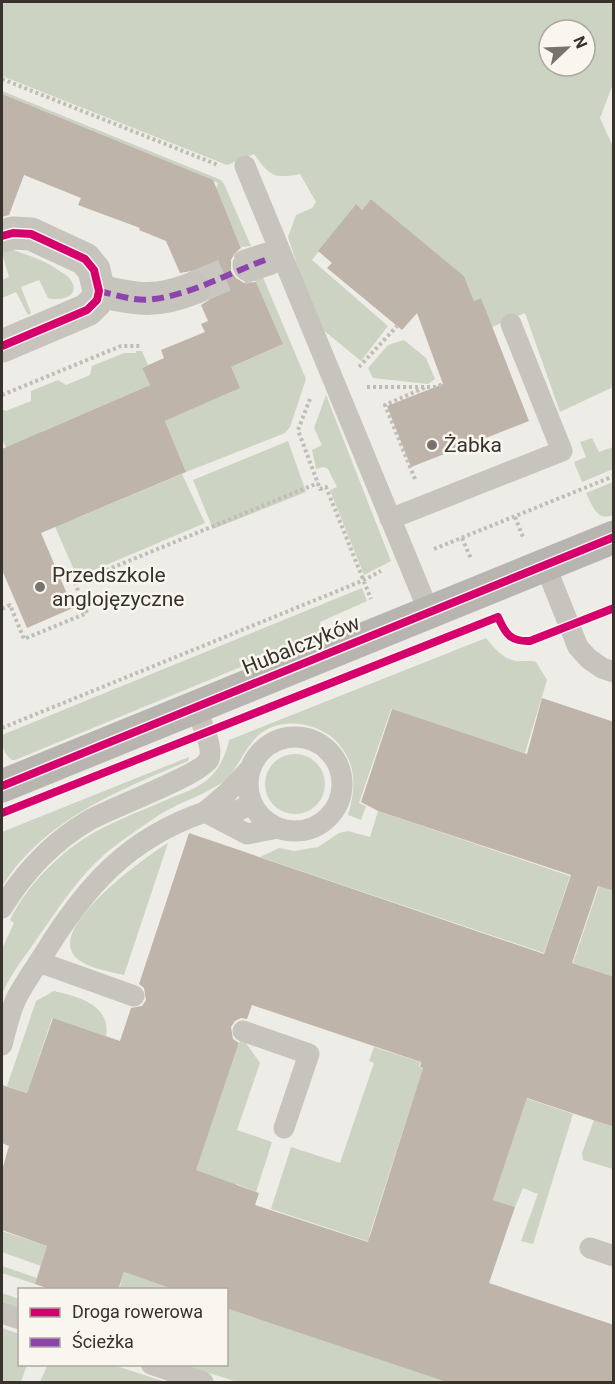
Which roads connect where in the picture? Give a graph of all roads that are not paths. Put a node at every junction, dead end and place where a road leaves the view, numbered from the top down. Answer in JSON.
{"nodes":[{"id":1,"x":245,"y":166,"type":"dead end"},
{"id":2,"x":2,"y":236,"type":"edge"},
{"id":3,"x":194,"y":288,"type":"tunnel mouth"},
{"id":4,"x":99,"y":291,"type":"junction"},
{"id":5,"x":511,"y":324,"type":"dead end"},
{"id":6,"x":2,"y":346,"type":"edge"},
{"id":7,"x":390,"y":519,"type":"junction"},
{"id":8,"x":614,"y":537,"type":"edge"},
{"id":9,"x":545,"y":565,"type":"junction"},
{"id":10,"x":429,"y":612,"type":"junction"},
{"id":11,"x":614,"y":672,"type":"edge"},
{"id":12,"x":195,"y":707,"type":"junction"},
{"id":13,"x":251,"y":768,"type":"junction"},
{"id":14,"x":2,"y":786,"type":"edge"},
{"id":15,"x":252,"y":804,"type":"junction"},
{"id":16,"x":205,"y":812,"type":"junction"},
{"id":17,"x":278,"y":828,"type":"junction"},
{"id":18,"x":2,"y":908,"type":"edge"},
{"id":19,"x":39,"y":962,"type":"junction"},
{"id":20,"x":134,"y":996,"type":"dead end"},
{"id":21,"x":243,"y":1031,"type":"dead end"},
{"id":22,"x":2,"y":1045,"type":"edge"},
{"id":23,"x":284,"y":1128,"type":"dead end"},
{"id":24,"x":590,"y":1248,"type":"dead end"},
{"id":25,"x":614,"y":1256,"type":"edge"},
{"id":26,"x":2,"y":1313,"type":"edge"},
{"id":27,"x":18,"y":1318,"type":"edge"},
{"id":28,"x":154,"y":1366,"type":"edge"},
{"id":29,"x":203,"y":1383,"type":"edge"}],
"edges":[{"from":1,"to":7,"type":"lane"},
{"from":2,"to":4,"type":"street"},
{"from":3,"to":4,"type":"street"},
{"from":4,"to":6,"type":"street"},
{"from":5,"to":7,"type":"lane"},
{"from":7,"to":10,"type":"lane"},
{"from":8,"to":9,"type":"street","name":"Hubalczyków"},
{"from":9,"to":10,"type":"street","name":"Hubalczyków"},
{"from":9,"to":11,"type":"lane"},
{"from":10,"to":12,"type":"street","name":"Hubalczyków"},
{"from":12,"to":14,"type":"street","name":"Hubalczyków"},
{"from":12,"to":18,"type":"lane"},
{"from":13,"to":15,"type":"lane"},
{"from":13,"to":16,"type":"lane"},
{"from":13,"to":17,"type":"lane"},
{"from":15,"to":16,"type":"lane"},
{"from":15,"to":17,"type":"lane"},
{"from":16,"to":17,"type":"lane"},
{"from":16,"to":19,"type":"lane"},
{"from":19,"to":20,"type":"lane"},
{"from":19,"to":22,"type":"lane"},
{"from":21,"to":23,"type":"lane"},
{"from":24,"to":25,"type":"lane"},
{"from":26,"to":27,"type":"lane"},
{"from":28,"to":29,"type":"lane"}]}
